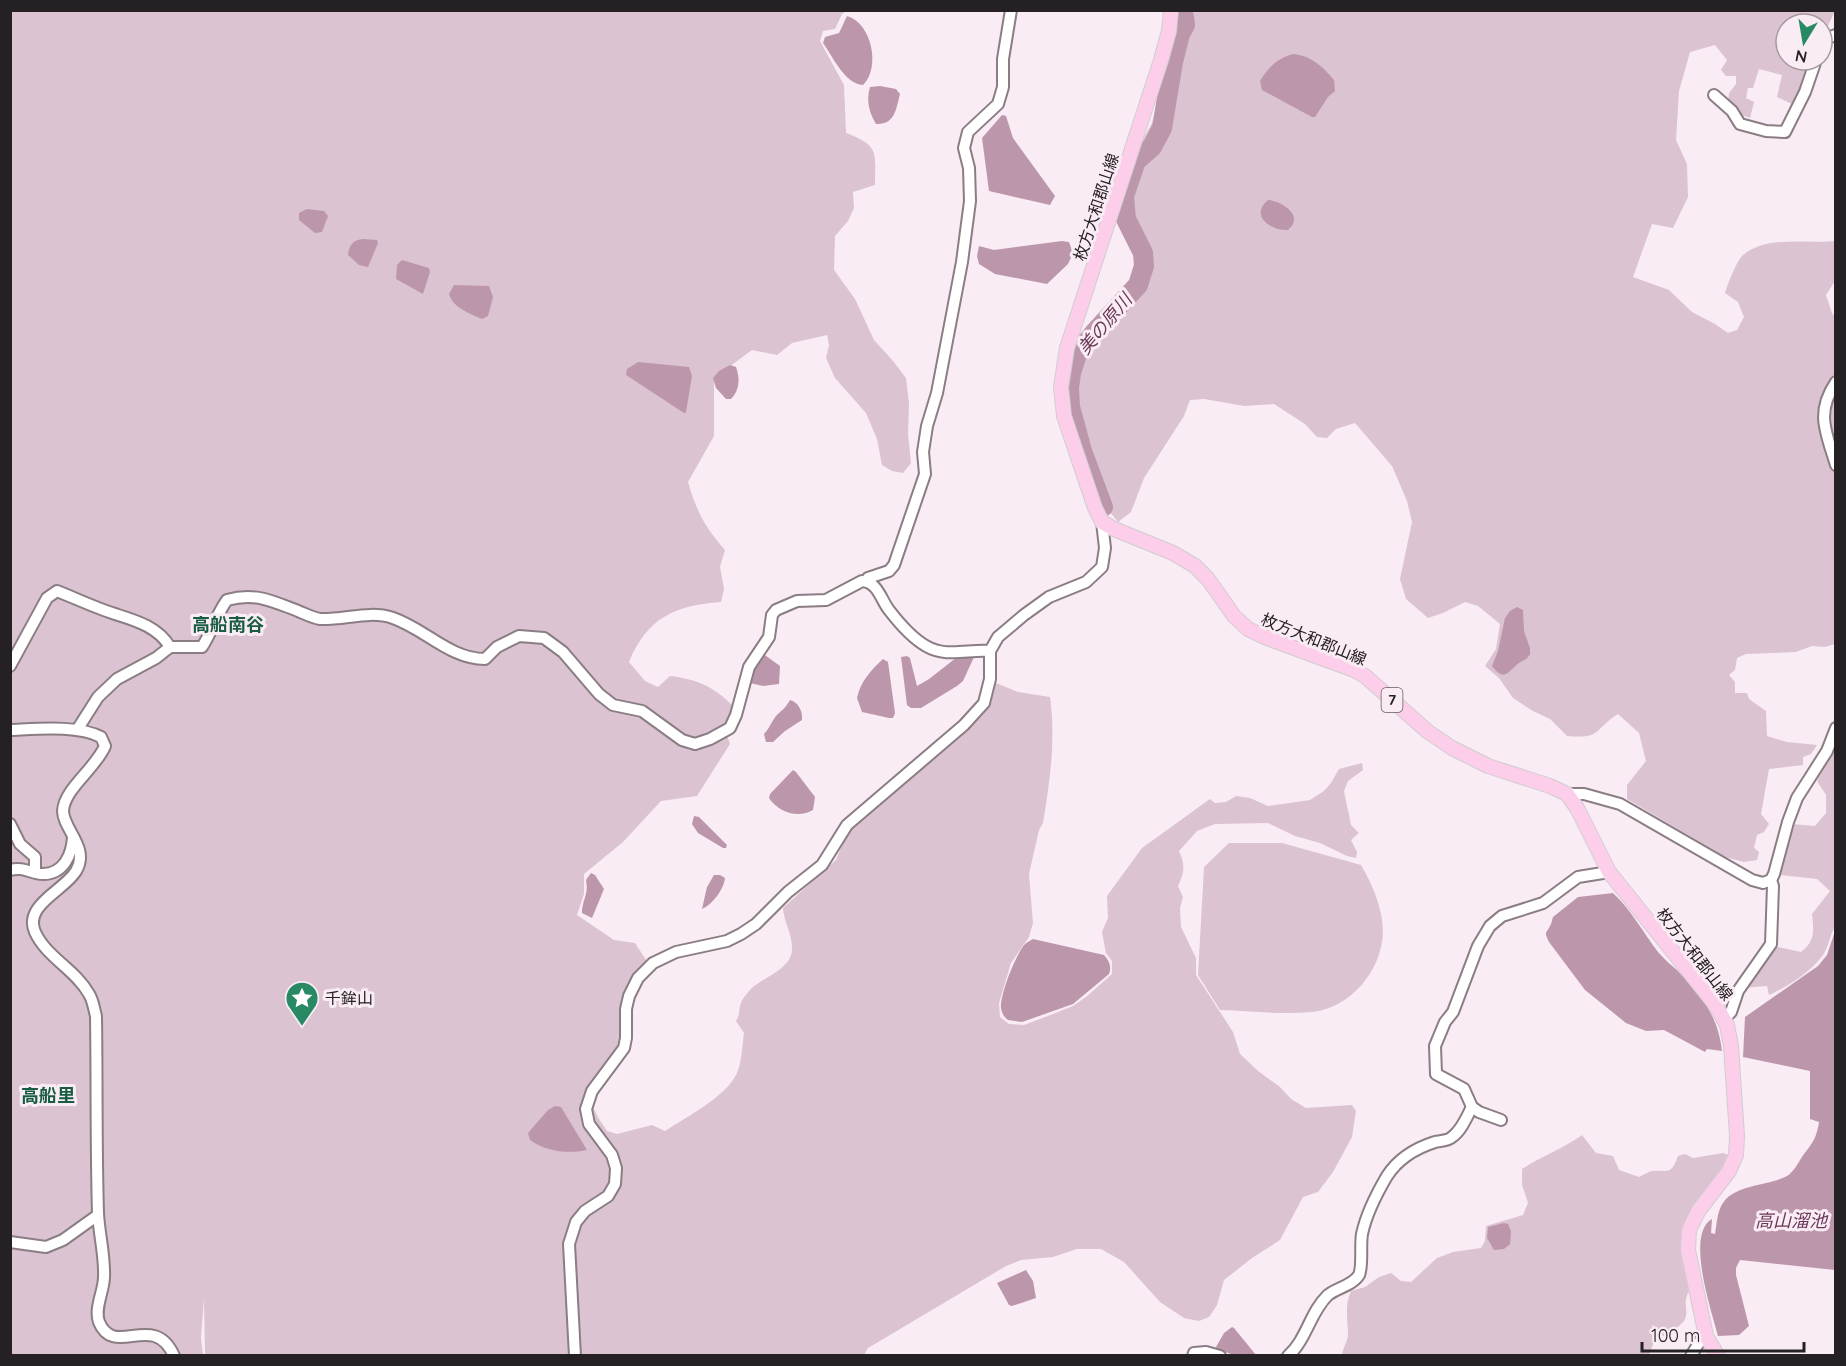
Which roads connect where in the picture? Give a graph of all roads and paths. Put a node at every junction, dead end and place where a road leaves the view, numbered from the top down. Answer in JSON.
{"nodes":[{"id":1,"x":1011,"y":10,"type":"edge"},
{"id":2,"x":1171,"y":10,"type":"edge"},
{"id":3,"x":1812,"y":72,"type":"edge"},
{"id":4,"x":1714,"y":95,"type":"dead end"},
{"id":5,"x":1836,"y":382,"type":"edge"},
{"id":6,"x":1836,"y":465,"type":"edge"},
{"id":7,"x":1102,"y":522,"type":"junction"},
{"id":8,"x":868,"y":578,"type":"dead end"},
{"id":9,"x":170,"y":647,"type":"junction"},
{"id":10,"x":990,"y":651,"type":"junction"},
{"id":11,"x":10,"y":666,"type":"edge"},
{"id":12,"x":1836,"y":728,"type":"edge"},
{"id":13,"x":10,"y":730,"type":"edge"},
{"id":14,"x":77,"y":730,"type":"junction"},
{"id":15,"x":1567,"y":794,"type":"junction"},
{"id":16,"x":10,"y":824,"type":"edge"},
{"id":17,"x":73,"y":834,"type":"junction"},
{"id":18,"x":10,"y":870,"type":"edge"},
{"id":19,"x":35,"y":871,"type":"junction"},
{"id":20,"x":1609,"y":872,"type":"junction"},
{"id":21,"x":1771,"y":880,"type":"junction"},
{"id":22,"x":1724,"y":1019,"type":"junction"},
{"id":23,"x":1472,"y":1107,"type":"junction"},
{"id":24,"x":1501,"y":1120,"type":"dead end"},
{"id":25,"x":98,"y":1215,"type":"junction"},
{"id":26,"x":10,"y":1242,"type":"edge"},
{"id":27,"x":1706,"y":1336,"type":"junction"},
{"id":28,"x":174,"y":1356,"type":"edge"},
{"id":29,"x":575,"y":1356,"type":"edge"},
{"id":30,"x":1193,"y":1356,"type":"edge"},
{"id":31,"x":1220,"y":1356,"type":"edge"},
{"id":32,"x":1288,"y":1356,"type":"edge"},
{"id":33,"x":1691,"y":1356,"type":"edge"},
{"id":34,"x":1718,"y":1356,"type":"edge"}],
"edges":[{"from":1,"to":8,"type":"street"},
{"from":2,"to":7,"type":"main road","name":"枚方大和郡山線"},
{"from":3,"to":4,"type":"street"},
{"from":5,"to":6,"type":"street"},
{"from":7,"to":10,"type":"street"},
{"from":7,"to":15,"type":"main road","name":"枚方大和郡山線","number":"7"},
{"from":9,"to":10,"type":"street"},
{"from":9,"to":11,"type":"street"},
{"from":9,"to":14,"type":"street"},
{"from":10,"to":29,"type":"street"},
{"from":12,"to":21,"type":"street"},
{"from":13,"to":14,"type":"street"},
{"from":14,"to":17,"type":"street"},
{"from":15,"to":20,"type":"main road","name":"枚方大和郡山線"},
{"from":15,"to":21,"type":"street"},
{"from":16,"to":19,"type":"street"},
{"from":17,"to":19,"type":"street"},
{"from":17,"to":25,"type":"street"},
{"from":18,"to":19,"type":"street"},
{"from":20,"to":22,"type":"main road","name":"枚方大和郡山線"},
{"from":20,"to":23,"type":"street"},
{"from":21,"to":22,"type":"street"},
{"from":22,"to":27,"type":"main road","name":"枚方大和郡山線"},
{"from":23,"to":24,"type":"street"},
{"from":23,"to":32,"type":"street"},
{"from":25,"to":26,"type":"street"},
{"from":25,"to":28,"type":"street"},
{"from":27,"to":33,"type":"street"},
{"from":27,"to":34,"type":"main road","name":"枚方大和郡山線"},
{"from":30,"to":31,"type":"street"}]}
